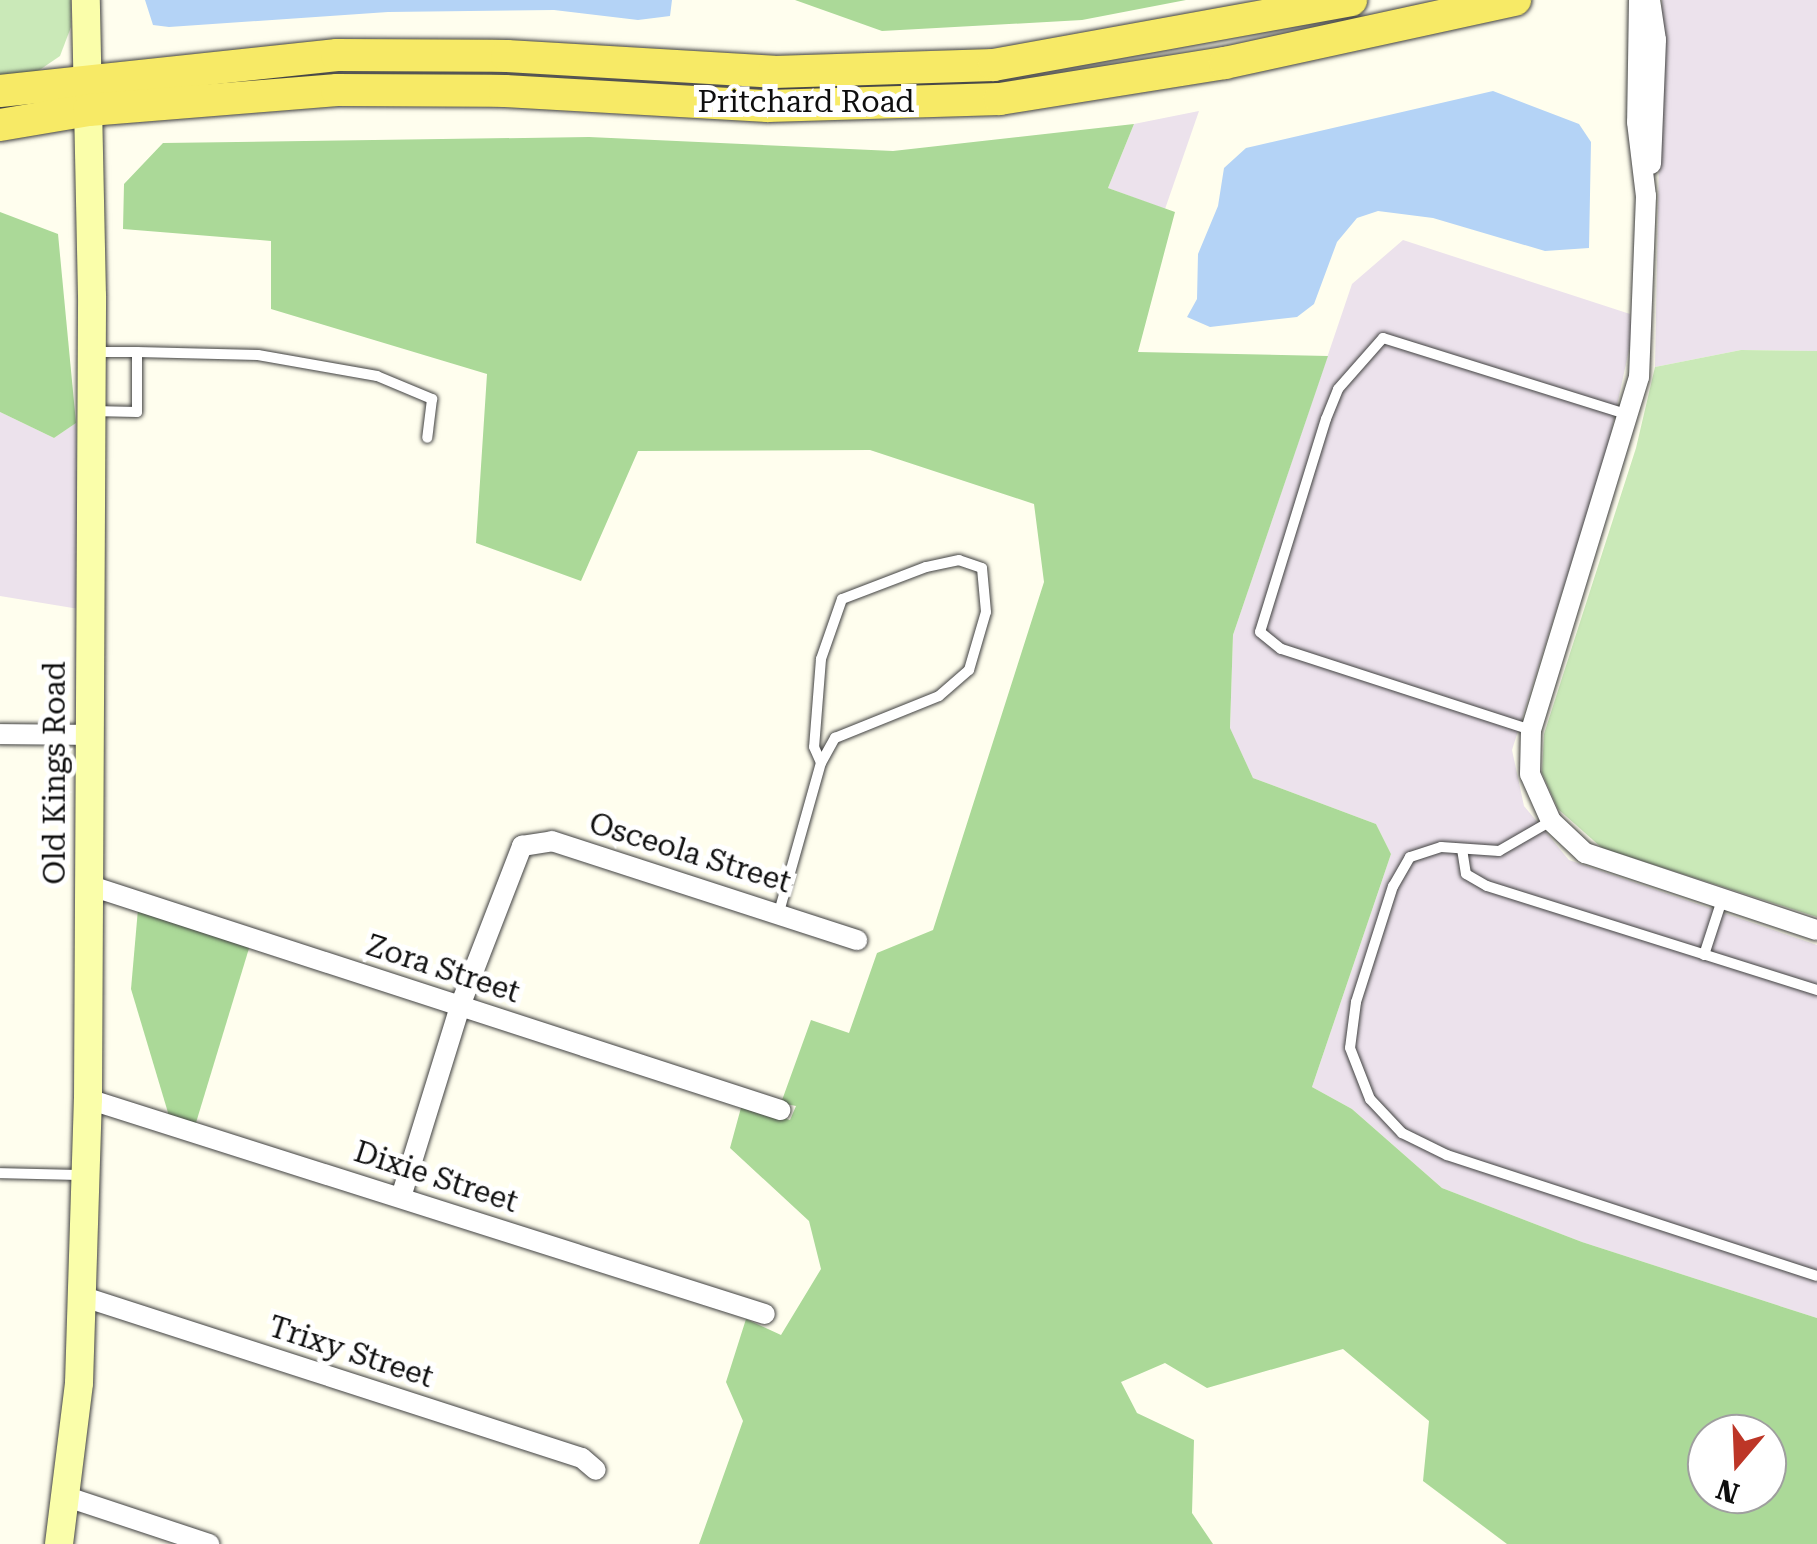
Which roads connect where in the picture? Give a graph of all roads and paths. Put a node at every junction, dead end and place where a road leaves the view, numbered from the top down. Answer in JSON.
{"nodes":[{"id":1,"x":86,"y":0,"type":"edge"},
{"id":2,"x":1351,"y":0,"type":"edge"},
{"id":3,"x":1515,"y":0,"type":"edge"},
{"id":4,"x":1639,"y":0,"type":"edge"},
{"id":5,"x":1650,"y":0,"type":"edge"},
{"id":6,"x":0,"y":91,"type":"edge"},
{"id":7,"x":88,"y":95,"type":"junction"},
{"id":8,"x":0,"y":125,"type":"edge"},
{"id":9,"x":1646,"y":196,"type":"junction"},
{"id":10,"x":92,"y":352,"type":"junction"},
{"id":11,"x":137,"y":352,"type":"junction"},
{"id":12,"x":90,"y":411,"type":"junction"},
{"id":13,"x":1630,"y":416,"type":"junction"},
{"id":14,"x":427,"y":438,"type":"dead end"},
{"id":15,"x":1530,"y":730,"type":"junction"},
{"id":16,"x":0,"y":734,"type":"edge"},
{"id":17,"x":88,"y":735,"type":"junction"},
{"id":18,"x":820,"y":763,"type":"junction"},
{"id":19,"x":1551,"y":821,"type":"junction"},
{"id":20,"x":1462,"y":849,"type":"junction"},
{"id":21,"x":88,"y":886,"type":"junction"},
{"id":22,"x":1722,"y":900,"type":"junction"},
{"id":23,"x":779,"y":912,"type":"junction"},
{"id":24,"x":1817,"y":930,"type":"edge"},
{"id":25,"x":857,"y":940,"type":"dead end"},
{"id":26,"x":1704,"y":955,"type":"junction"},
{"id":27,"x":1817,"y":990,"type":"edge"},
{"id":28,"x":460,"y":1006,"type":"junction"},
{"id":29,"x":88,"y":1099,"type":"junction"},
{"id":30,"x":780,"y":1110,"type":"dead end"},
{"id":31,"x":0,"y":1173,"type":"edge"},
{"id":32,"x":84,"y":1175,"type":"junction"},
{"id":33,"x":401,"y":1197,"type":"junction"},
{"id":34,"x":1817,"y":1276,"type":"edge"},
{"id":35,"x":84,"y":1297,"type":"junction"},
{"id":36,"x":765,"y":1314,"type":"dead end"},
{"id":37,"x":596,"y":1470,"type":"dead end"},
{"id":38,"x":67,"y":1496,"type":"junction"},
{"id":39,"x":60,"y":1544,"type":"edge"},
{"id":40,"x":209,"y":1544,"type":"edge"}],
"edges":[{"from":1,"to":7,"type":"street","name":"Old Kings Road"},
{"from":2,"to":7,"type":"main road","name":"Pritchard Road"},
{"from":3,"to":7,"type":"main road","name":"Pritchard Road"},
{"from":4,"to":9,"type":"street"},
{"from":5,"to":9,"type":"street"},
{"from":6,"to":7,"type":"main road"},
{"from":7,"to":8,"type":"main road"},
{"from":7,"to":10,"type":"street","name":"Old Kings Road"},
{"from":9,"to":13,"type":"street"},
{"from":10,"to":11,"type":"lane"},
{"from":10,"to":12,"type":"street","name":"Old Kings Road"},
{"from":11,"to":12,"type":"lane"},
{"from":11,"to":14,"type":"lane"},
{"from":12,"to":17,"type":"street","name":"Old Kings Road"},
{"from":13,"to":15,"type":"street"},
{"from":13,"to":15,"type":"lane"},
{"from":15,"to":19,"type":"street"},
{"from":16,"to":17,"type":"street"},
{"from":17,"to":21,"type":"street","name":"Old Kings Road"},
{"from":18,"to":18,"type":"lane"},
{"from":18,"to":23,"type":"lane"},
{"from":19,"to":20,"type":"lane"},
{"from":19,"to":22,"type":"street"},
{"from":20,"to":26,"type":"lane"},
{"from":20,"to":34,"type":"lane"},
{"from":21,"to":28,"type":"street","name":"Zora Street"},
{"from":21,"to":29,"type":"street","name":"Old Kings Road"},
{"from":22,"to":24,"type":"street"},
{"from":22,"to":26,"type":"lane"},
{"from":23,"to":25,"type":"street","name":"Osceola Street"},
{"from":23,"to":28,"type":"street","name":"Osceola Street"},
{"from":26,"to":27,"type":"lane"},
{"from":28,"to":30,"type":"street","name":"Zora Street"},
{"from":28,"to":33,"type":"street"},
{"from":29,"to":32,"type":"street","name":"Old Kings Road"},
{"from":29,"to":33,"type":"street","name":"Dixie Street"},
{"from":31,"to":32,"type":"lane"},
{"from":32,"to":35,"type":"street","name":"Old Kings Road"},
{"from":33,"to":36,"type":"street","name":"Dixie Street"},
{"from":35,"to":37,"type":"street","name":"Trixy Street"},
{"from":35,"to":38,"type":"street","name":"Old Kings Road"},
{"from":38,"to":39,"type":"street","name":"Old Kings Road"},
{"from":38,"to":40,"type":"street"}]}
